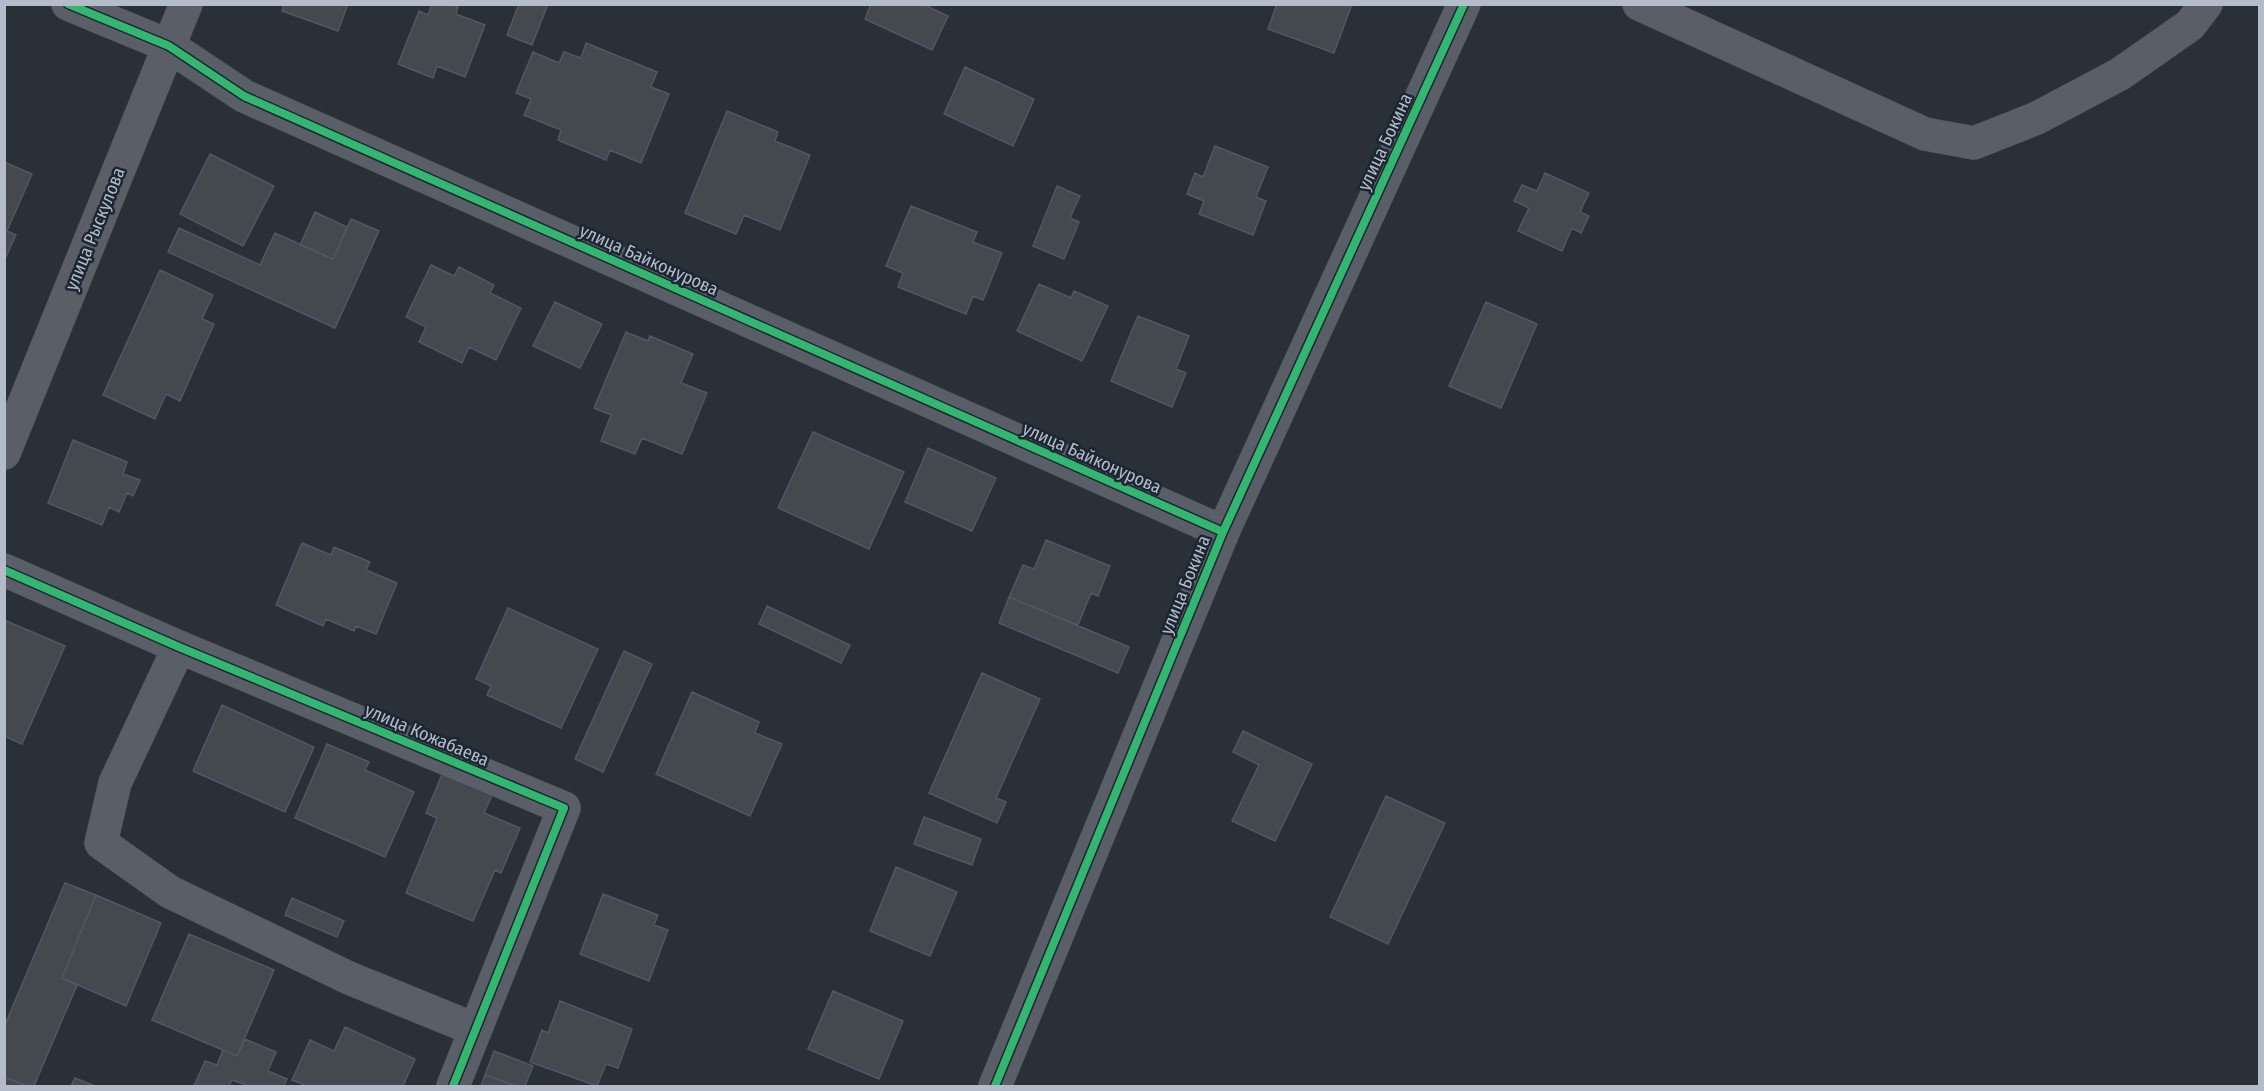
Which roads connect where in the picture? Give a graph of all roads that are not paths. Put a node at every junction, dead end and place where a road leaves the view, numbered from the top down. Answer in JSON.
{"nodes":[{"id":1,"x":68,"y":4,"type":"edge"},
{"id":2,"x":186,"y":4,"type":"edge"},
{"id":3,"x":1464,"y":4,"type":"edge"},
{"id":4,"x":1639,"y":4,"type":"edge"},
{"id":5,"x":2206,"y":4,"type":"edge"},
{"id":6,"x":169,"y":46,"type":"junction"},
{"id":7,"x":4,"y":453,"type":"edge"},
{"id":8,"x":1223,"y":532,"type":"junction"},
{"id":9,"x":4,"y":570,"type":"edge"},
{"id":10,"x":179,"y":647,"type":"junction"},
{"id":11,"x":474,"y":1029,"type":"junction"},
{"id":12,"x":453,"y":1086,"type":"edge"},
{"id":13,"x":995,"y":1086,"type":"edge"}],
"edges":[{"from":1,"to":6,"type":"street","name":"улица Байконурова"},
{"from":2,"to":6,"type":"street","name":"улица Рыскулова"},
{"from":3,"to":8,"type":"street","name":"улица Бокина"},
{"from":4,"to":5,"type":"street"},
{"from":6,"to":7,"type":"street","name":"улица Рыскулова"},
{"from":6,"to":8,"type":"street","name":"улица Байконурова"},
{"from":8,"to":13,"type":"street","name":"улица Бокина"},
{"from":9,"to":10,"type":"street","name":"улица Кожабаева"},
{"from":10,"to":11,"type":"street"},
{"from":10,"to":11,"type":"street","name":"улица Кожабаева"},
{"from":11,"to":12,"type":"street","name":"улица Кожабаева"}]}
